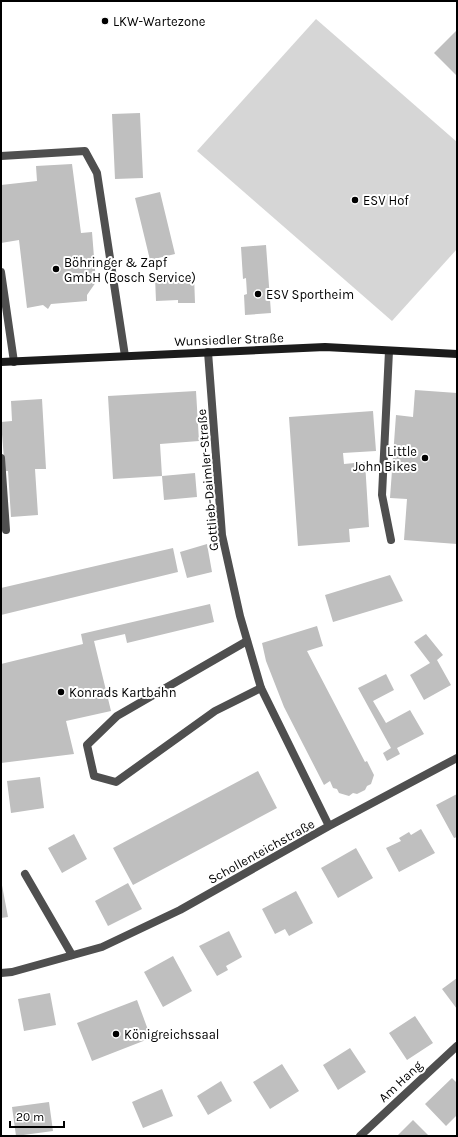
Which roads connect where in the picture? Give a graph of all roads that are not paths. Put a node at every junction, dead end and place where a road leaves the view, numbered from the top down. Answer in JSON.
{"nodes":[{"id":1,"x":1,"y":156,"type":"edge"},
{"id":2,"x":1,"y":272,"type":"edge"},
{"id":3,"x":389,"y":351,"type":"junction"},
{"id":4,"x":208,"y":352,"type":"junction"},
{"id":5,"x":457,"y":354,"type":"edge"},
{"id":6,"x":126,"y":356,"type":"junction"},
{"id":7,"x":1,"y":362,"type":"edge"},
{"id":8,"x":14,"y":362,"type":"junction"},
{"id":9,"x":1,"y":458,"type":"edge"},
{"id":10,"x":6,"y":530,"type":"dead end"},
{"id":11,"x":391,"y":540,"type":"dead end"},
{"id":12,"x":247,"y":641,"type":"junction"},
{"id":13,"x":261,"y":688,"type":"junction"},
{"id":14,"x":457,"y":758,"type":"edge"},
{"id":15,"x":330,"y":826,"type":"junction"},
{"id":16,"x":25,"y":874,"type":"dead end"},
{"id":17,"x":72,"y":955,"type":"junction"},
{"id":18,"x":1,"y":973,"type":"edge"},
{"id":19,"x":457,"y":1046,"type":"edge"},
{"id":20,"x":360,"y":1136,"type":"edge"}],
"edges":[{"from":1,"to":6,"type":"street"},
{"from":2,"to":8,"type":"street"},
{"from":3,"to":4,"type":"main road","name":"Wunsiedler Straße"},
{"from":3,"to":5,"type":"main road","name":"Wunsiedler Straße"},
{"from":3,"to":11,"type":"street"},
{"from":4,"to":6,"type":"main road","name":"Wunsiedler Straße"},
{"from":4,"to":12,"type":"street","name":"Gottlieb-Daimler-Straße"},
{"from":6,"to":8,"type":"main road","name":"Wunsiedler Straße"},
{"from":7,"to":8,"type":"main road","name":"Wunsiedler Straße"},
{"from":9,"to":10,"type":"street"},
{"from":12,"to":13,"type":"street","name":"Gottlieb-Daimler-Straße"},
{"from":12,"to":13,"type":"street"},
{"from":13,"to":15,"type":"street","name":"Gottlieb-Daimler-Straße"},
{"from":14,"to":15,"type":"street","name":"Schollenteichstraße"},
{"from":15,"to":17,"type":"street","name":"Schollenteichstraße"},
{"from":16,"to":17,"type":"street"},
{"from":17,"to":18,"type":"street","name":"Schollenteichstraße"},
{"from":19,"to":20,"type":"street","name":"Am Hang"}]}
